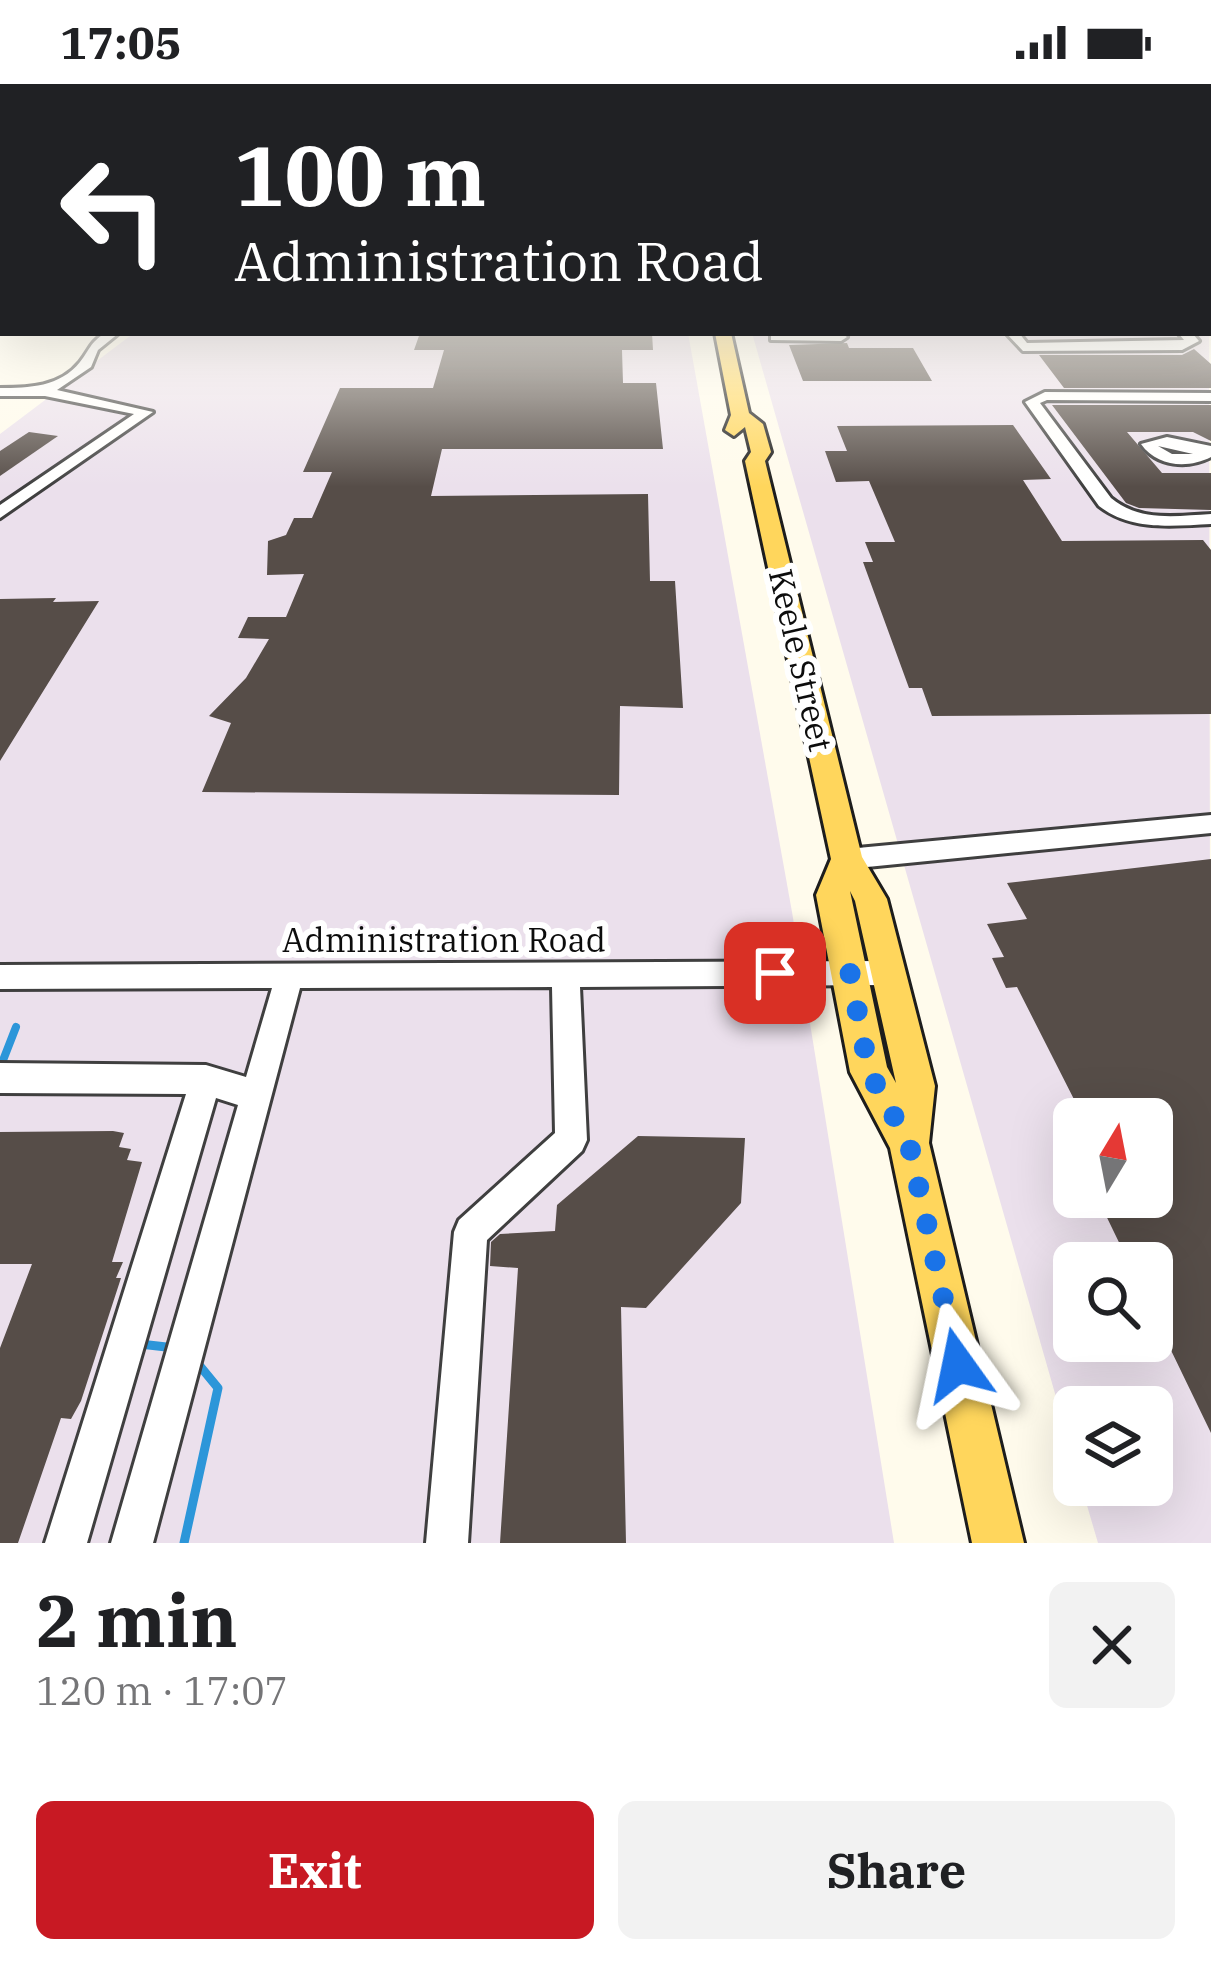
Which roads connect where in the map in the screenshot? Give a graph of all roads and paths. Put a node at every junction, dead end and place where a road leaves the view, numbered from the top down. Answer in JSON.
{"nodes":[{"id":1,"x":92,"y":350,"type":"edge"},
{"id":2,"x":727,"y":350,"type":"edge"},
{"id":3,"x":1051,"y":350,"type":"edge"},
{"id":4,"x":1016,"y":352,"type":"dead end"},
{"id":5,"x":0,"y":392,"type":"edge"},
{"id":6,"x":45,"y":392,"type":"junction"},
{"id":7,"x":1211,"y":397,"type":"edge"},
{"id":8,"x":1070,"y":495,"type":"dead end"},
{"id":9,"x":1099,"y":495,"type":"junction"},
{"id":10,"x":0,"y":513,"type":"edge"},
{"id":11,"x":1211,"y":519,"type":"edge"},
{"id":12,"x":1211,"y":824,"type":"edge"},
{"id":13,"x":847,"y":859,"type":"junction"},
{"id":14,"x":850,"y":973,"type":"junction"},
{"id":15,"x":889,"y":973,"type":"junction"},
{"id":16,"x":566,"y":975,"type":"junction"},
{"id":17,"x":289,"y":976,"type":"junction"},
{"id":18,"x":0,"y":977,"type":"edge"},
{"id":19,"x":0,"y":1078,"type":"edge"},
{"id":20,"x":206,"y":1080,"type":"junction"},
{"id":21,"x":256,"y":1095,"type":"junction"},
{"id":22,"x":909,"y":1143,"type":"junction"},
{"id":23,"x":65,"y":1543,"type":"edge"},
{"id":24,"x":132,"y":1543,"type":"edge"},
{"id":25,"x":447,"y":1543,"type":"edge"},
{"id":26,"x":998,"y":1543,"type":"edge"}],
"edges":[{"from":1,"to":6,"type":"street"},
{"from":2,"to":13,"type":"main road","name":"Keele Street"},
{"from":3,"to":4,"type":"street"},
{"from":5,"to":6,"type":"street"},
{"from":6,"to":10,"type":"street"},
{"from":7,"to":9,"type":"street"},
{"from":8,"to":9,"type":"street"},
{"from":9,"to":11,"type":"street"},
{"from":12,"to":13,"type":"street"},
{"from":13,"to":14,"type":"main road","name":"Keele Street"},
{"from":13,"to":15,"type":"main road","name":"Keele Street"},
{"from":14,"to":15,"type":"street","name":"Administration Road"},
{"from":14,"to":16,"type":"street","name":"Administration Road"},
{"from":14,"to":22,"type":"main road","name":"Keele Street"},
{"from":15,"to":22,"type":"main road","name":"Keele Street"},
{"from":16,"to":17,"type":"street","name":"Administration Road"},
{"from":16,"to":25,"type":"street"},
{"from":17,"to":18,"type":"street","name":"Administration Road"},
{"from":17,"to":21,"type":"street"},
{"from":19,"to":20,"type":"street"},
{"from":20,"to":21,"type":"street"},
{"from":20,"to":23,"type":"street"},
{"from":21,"to":24,"type":"street"},
{"from":22,"to":26,"type":"main road","name":"Keele Street"}]}
